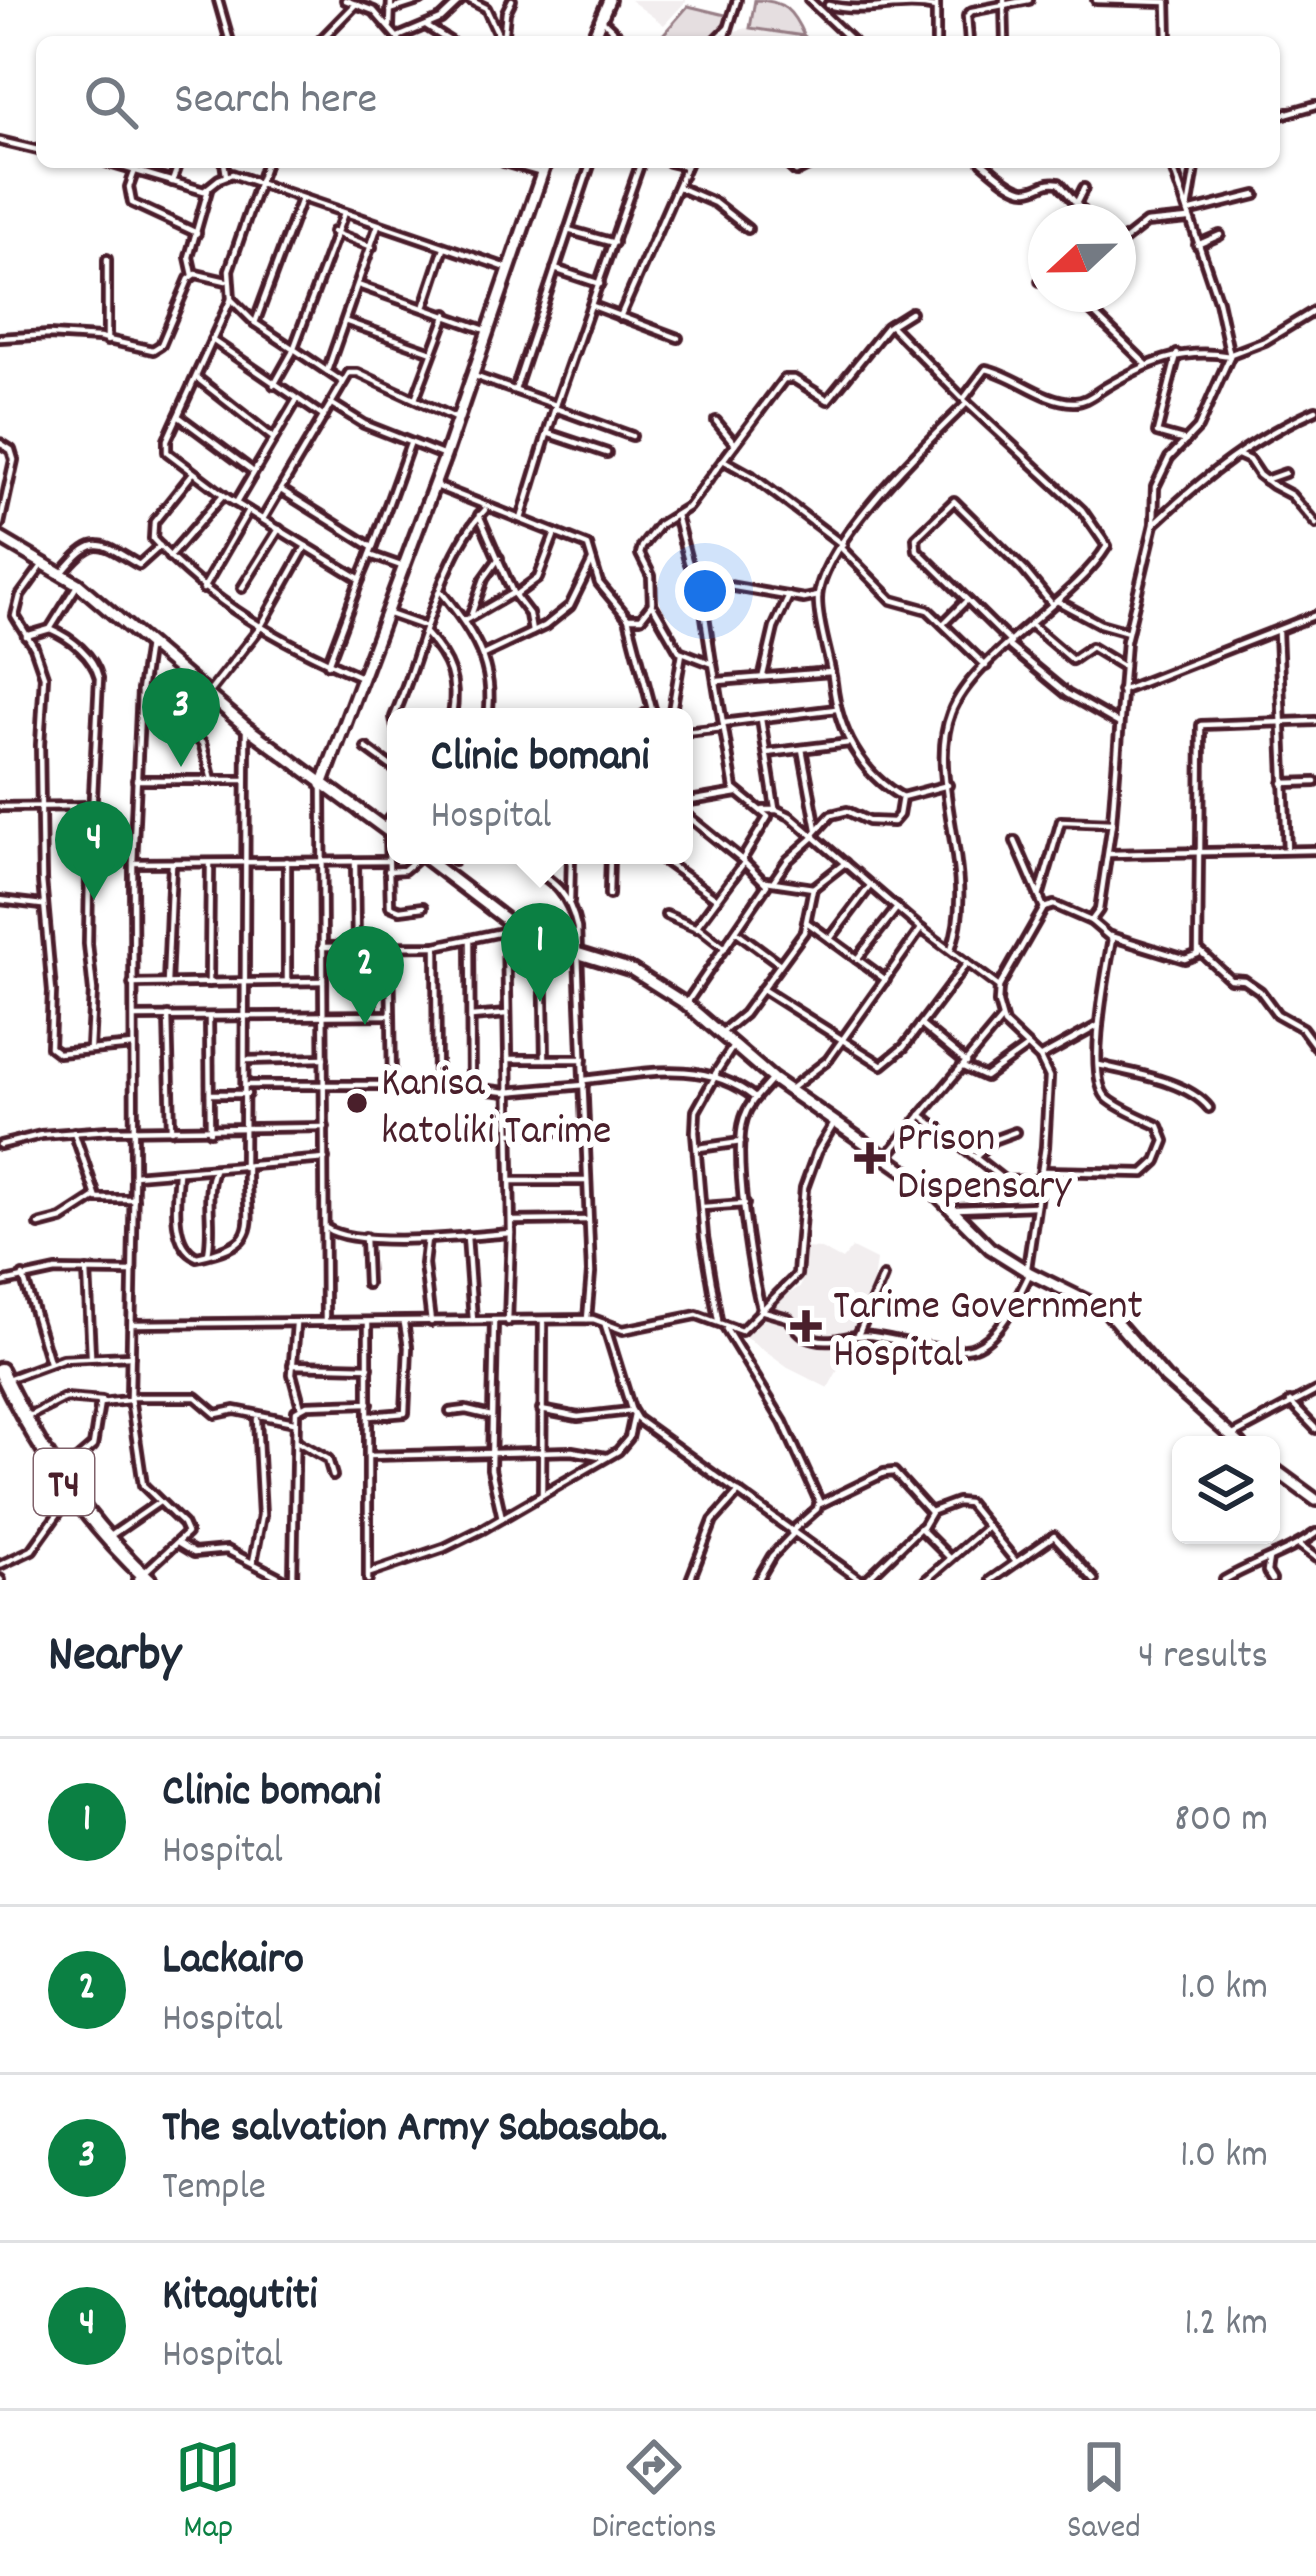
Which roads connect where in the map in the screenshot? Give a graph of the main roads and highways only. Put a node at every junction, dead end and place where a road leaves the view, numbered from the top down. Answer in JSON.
{"nodes":[{"id":1,"x":609,"y":0,"type":"edge"},
{"id":2,"x":594,"y":36,"type":"edge"},
{"id":3,"x":544,"y":168,"type":"edge"},
{"id":4,"x":0,"y":538,"type":"edge"},
{"id":5,"x":322,"y":785,"type":"junction"},
{"id":6,"x":387,"y":831,"type":"edge"},
{"id":7,"x":433,"y":864,"type":"edge"},
{"id":8,"x":2,"y":1374,"type":"edge"},
{"id":9,"x":1230,"y":1436,"type":"edge"},
{"id":10,"x":1280,"y":1474,"type":"edge"},
{"id":11,"x":1316,"y":1500,"type":"edge"},
{"id":12,"x":143,"y":1578,"type":"edge"}],
"edges":[{"from":1,"to":2,"type":"main road"},
{"from":3,"to":5,"type":"main road"},
{"from":4,"to":5,"type":"main road"},
{"from":5,"to":6,"type":"main road"},
{"from":7,"to":9,"type":"main road"},
{"from":8,"to":12,"type":"highway","number":"T4"},
{"from":10,"to":11,"type":"main road"}]}
